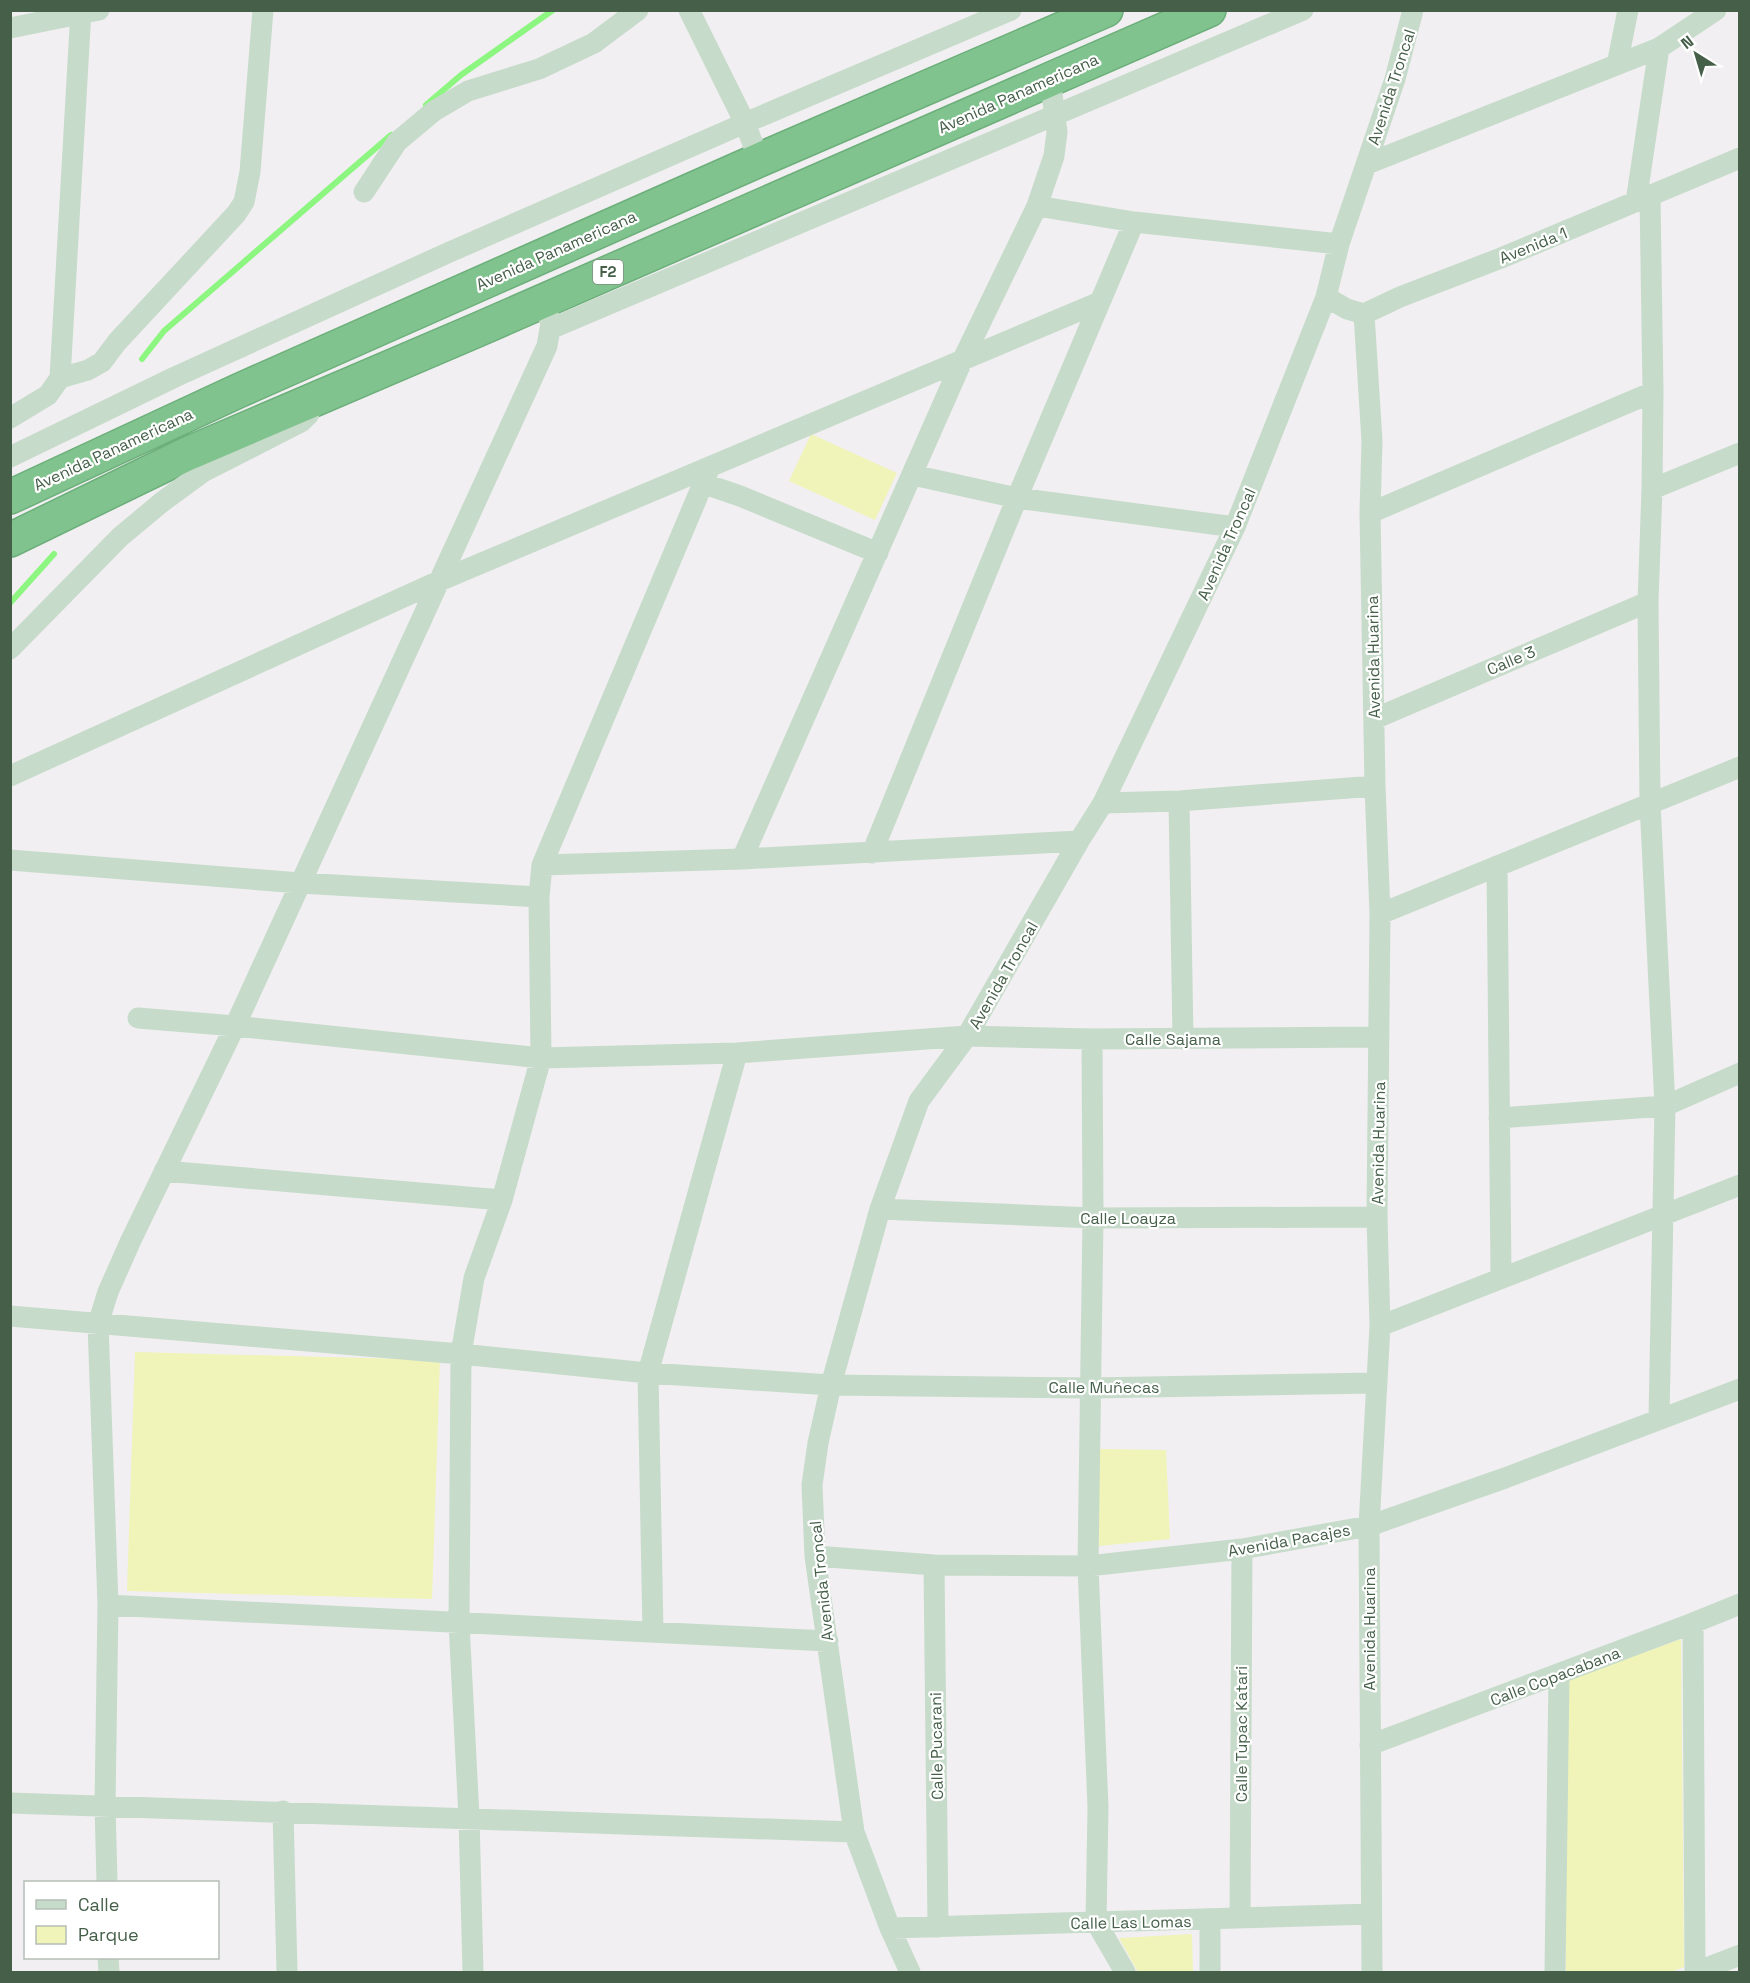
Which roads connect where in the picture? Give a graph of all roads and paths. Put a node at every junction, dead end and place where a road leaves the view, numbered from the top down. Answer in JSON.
{"nodes":[{"id":1,"x":263,"y":10,"type":"edge"},
{"id":2,"x":638,"y":10,"type":"edge"},
{"id":3,"x":689,"y":10,"type":"edge"},
{"id":4,"x":1011,"y":10,"type":"edge"},
{"id":5,"x":1106,"y":10,"type":"edge"},
{"id":6,"x":1209,"y":10,"type":"edge"},
{"id":7,"x":1303,"y":10,"type":"edge"},
{"id":8,"x":1413,"y":10,"type":"edge"},
{"id":9,"x":1628,"y":10,"type":"edge"},
{"id":10,"x":1716,"y":10,"type":"edge"},
{"id":11,"x":87,"y":12,"type":"edge"},
{"id":12,"x":10,"y":28,"type":"edge"},
{"id":13,"x":1659,"y":48,"type":"junction"},
{"id":14,"x":1617,"y":65,"type":"junction"},
{"id":15,"x":1050,"y":79,"type":"junction"},
{"id":16,"x":1055,"y":115,"type":"junction"},
{"id":17,"x":745,"y":123,"type":"junction"},
{"id":18,"x":1740,"y":158,"type":"edge"},
{"id":19,"x":759,"y":160,"type":"junction"},
{"id":20,"x":1366,"y":164,"type":"junction"},
{"id":21,"x":364,"y":192,"type":"dead end"},
{"id":22,"x":1643,"y":199,"type":"junction"},
{"id":23,"x":1037,"y":206,"type":"junction"},
{"id":24,"x":1134,"y":222,"type":"junction"},
{"id":25,"x":1339,"y":244,"type":"junction"},
{"id":26,"x":1326,"y":297,"type":"junction"},
{"id":27,"x":1100,"y":302,"type":"junction"},
{"id":28,"x":1364,"y":314,"type":"junction"},
{"id":29,"x":547,"y":315,"type":"junction"},
{"id":30,"x":962,"y":361,"type":"junction"},
{"id":31,"x":60,"y":378,"type":"junction"},
{"id":32,"x":333,"y":391,"type":"junction"},
{"id":33,"x":1653,"y":392,"type":"junction"},
{"id":34,"x":10,"y":418,"type":"edge"},
{"id":35,"x":1740,"y":453,"type":"edge"},
{"id":36,"x":10,"y":458,"type":"edge"},
{"id":37,"x":706,"y":475,"type":"junction"},
{"id":38,"x":913,"y":475,"type":"junction"},
{"id":39,"x":1653,"y":489,"type":"junction"},
{"id":40,"x":10,"y":497,"type":"edge"},
{"id":41,"x":1017,"y":498,"type":"junction"},
{"id":42,"x":1370,"y":513,"type":"junction"},
{"id":43,"x":1235,"y":527,"type":"junction"},
{"id":44,"x":10,"y":540,"type":"edge"},
{"id":45,"x":878,"y":554,"type":"junction"},
{"id":46,"x":440,"y":581,"type":"junction"},
{"id":47,"x":1648,"y":602,"type":"junction"},
{"id":48,"x":10,"y":649,"type":"edge"},
{"id":49,"x":1374,"y":719,"type":"junction"},
{"id":50,"x":1740,"y":767,"type":"edge"},
{"id":51,"x":10,"y":776,"type":"edge"},
{"id":52,"x":1375,"y":786,"type":"junction"},
{"id":53,"x":1179,"y":801,"type":"junction"},
{"id":54,"x":1103,"y":803,"type":"junction"},
{"id":55,"x":1650,"y":803,"type":"junction"},
{"id":56,"x":1079,"y":841,"type":"junction"},
{"id":57,"x":872,"y":853,"type":"junction"},
{"id":58,"x":742,"y":859,"type":"junction"},
{"id":59,"x":10,"y":860,"type":"edge"},
{"id":60,"x":542,"y":865,"type":"junction"},
{"id":61,"x":1497,"y":866,"type":"junction"},
{"id":62,"x":300,"y":883,"type":"junction"},
{"id":63,"x":539,"y":897,"type":"junction"},
{"id":64,"x":1380,"y":914,"type":"junction"},
{"id":65,"x":138,"y":1018,"type":"dead end"},
{"id":66,"x":236,"y":1026,"type":"junction"},
{"id":67,"x":967,"y":1036,"type":"junction"},
{"id":68,"x":1379,"y":1037,"type":"junction"},
{"id":69,"x":1092,"y":1039,"type":"junction"},
{"id":70,"x":1183,"y":1040,"type":"junction"},
{"id":71,"x":737,"y":1053,"type":"junction"},
{"id":72,"x":541,"y":1058,"type":"junction"},
{"id":73,"x":1740,"y":1073,"type":"edge"},
{"id":74,"x":1665,"y":1106,"type":"junction"},
{"id":75,"x":1499,"y":1118,"type":"junction"},
{"id":76,"x":164,"y":1171,"type":"junction"},
{"id":77,"x":1740,"y":1185,"type":"edge"},
{"id":78,"x":502,"y":1200,"type":"junction"},
{"id":79,"x":880,"y":1209,"type":"junction"},
{"id":80,"x":1663,"y":1215,"type":"junction"},
{"id":81,"x":1377,"y":1217,"type":"junction"},
{"id":82,"x":1093,"y":1218,"type":"junction"},
{"id":83,"x":1501,"y":1278,"type":"junction"},
{"id":84,"x":10,"y":1316,"type":"edge"},
{"id":85,"x":98,"y":1324,"type":"junction"},
{"id":86,"x":1380,"y":1326,"type":"junction"},
{"id":87,"x":461,"y":1354,"type":"junction"},
{"id":88,"x":648,"y":1373,"type":"junction"},
{"id":89,"x":1376,"y":1383,"type":"junction"},
{"id":90,"x":831,"y":1384,"type":"junction"},
{"id":91,"x":1091,"y":1388,"type":"junction"},
{"id":92,"x":1740,"y":1389,"type":"edge"},
{"id":93,"x":1659,"y":1419,"type":"junction"},
{"id":94,"x":1369,"y":1526,"type":"junction"},
{"id":95,"x":1242,"y":1550,"type":"junction"},
{"id":96,"x":814,"y":1556,"type":"junction"},
{"id":97,"x":934,"y":1565,"type":"junction"},
{"id":98,"x":1088,"y":1566,"type":"junction"},
{"id":99,"x":1740,"y":1604,"type":"edge"},
{"id":100,"x":108,"y":1605,"type":"junction"},
{"id":101,"x":459,"y":1623,"type":"junction"},
{"id":102,"x":1693,"y":1623,"type":"junction"},
{"id":103,"x":653,"y":1632,"type":"junction"},
{"id":104,"x":828,"y":1641,"type":"junction"},
{"id":105,"x":1559,"y":1675,"type":"junction"},
{"id":106,"x":1370,"y":1745,"type":"junction"},
{"id":107,"x":10,"y":1803,"type":"edge"},
{"id":108,"x":105,"y":1805,"type":"junction"},
{"id":109,"x":283,"y":1811,"type":"junction"},
{"id":110,"x":469,"y":1817,"type":"junction"},
{"id":111,"x":854,"y":1832,"type":"junction"},
{"id":112,"x":107,"y":1881,"type":"edge"},
{"id":113,"x":1371,"y":1914,"type":"junction"},
{"id":114,"x":1240,"y":1918,"type":"junction"},
{"id":115,"x":1210,"y":1920,"type":"junction"},
{"id":116,"x":1096,"y":1922,"type":"junction"},
{"id":117,"x":938,"y":1927,"type":"junction"},
{"id":118,"x":890,"y":1928,"type":"junction"},
{"id":119,"x":1740,"y":1955,"type":"edge"},
{"id":120,"x":287,"y":1972,"type":"edge"},
{"id":121,"x":473,"y":1972,"type":"edge"},
{"id":122,"x":910,"y":1972,"type":"edge"},
{"id":123,"x":1125,"y":1972,"type":"edge"},
{"id":124,"x":1210,"y":1972,"type":"edge"},
{"id":125,"x":1372,"y":1972,"type":"edge"},
{"id":126,"x":1555,"y":1972,"type":"edge"},
{"id":127,"x":1696,"y":1972,"type":"edge"}],
"edges":[{"from":1,"to":31,"type":"street"},
{"from":2,"to":21,"type":"street"},
{"from":3,"to":17,"type":"street"},
{"from":4,"to":17,"type":"street"},
{"from":5,"to":19,"type":"highway","name":"Avenida Panamericana","number":"F2"},
{"from":6,"to":15,"type":"highway","name":"Avenida Panamericana","number":"F2"},
{"from":7,"to":16,"type":"street"},
{"from":8,"to":20,"type":"street","name":"Avenida Troncal"},
{"from":9,"to":14,"type":"street"},
{"from":10,"to":13,"type":"street"},
{"from":11,"to":12,"type":"street"},
{"from":11,"to":31,"type":"street"},
{"from":13,"to":14,"type":"street"},
{"from":13,"to":22,"type":"street"},
{"from":14,"to":20,"type":"street"},
{"from":15,"to":16,"type":"street"},
{"from":15,"to":29,"type":"highway","name":"Avenida Panamericana","number":"F2"},
{"from":16,"to":23,"type":"street"},
{"from":16,"to":29,"type":"street"},
{"from":17,"to":19,"type":"street"},
{"from":17,"to":36,"type":"street"},
{"from":18,"to":22,"type":"street","name":"Avenida 1"},
{"from":19,"to":40,"type":"highway","name":"Avenida Panamericana","number":"F2"},
{"from":20,"to":25,"type":"street","name":"Avenida Troncal"},
{"from":22,"to":28,"type":"street","name":"Avenida 1"},
{"from":22,"to":33,"type":"street"},
{"from":23,"to":24,"type":"street"},
{"from":23,"to":30,"type":"street"},
{"from":24,"to":25,"type":"street"},
{"from":24,"to":27,"type":"street"},
{"from":25,"to":26,"type":"street","name":"Avenida Troncal"},
{"from":26,"to":28,"type":"street"},
{"from":26,"to":43,"type":"street","name":"Avenida Troncal"},
{"from":27,"to":30,"type":"street"},
{"from":27,"to":41,"type":"street"},
{"from":28,"to":42,"type":"street","name":"Avenida Huarina"},
{"from":29,"to":32,"type":"highway","name":"Avenida Panamericana","number":"F2"},
{"from":29,"to":46,"type":"street"},
{"from":30,"to":37,"type":"street"},
{"from":30,"to":38,"type":"street"},
{"from":31,"to":34,"type":"street"},
{"from":32,"to":44,"type":"highway","name":"Avenida Panamericana","number":"F2"},
{"from":32,"to":48,"type":"street","name":"Avenida Panamericana"},
{"from":33,"to":39,"type":"street"},
{"from":33,"to":42,"type":"street"},
{"from":35,"to":39,"type":"street"},
{"from":37,"to":45,"type":"street"},
{"from":37,"to":46,"type":"street"},
{"from":37,"to":60,"type":"street"},
{"from":38,"to":41,"type":"street"},
{"from":38,"to":45,"type":"street"},
{"from":39,"to":47,"type":"street"},
{"from":41,"to":43,"type":"street"},
{"from":41,"to":57,"type":"street"},
{"from":42,"to":49,"type":"street","name":"Avenida Huarina"},
{"from":43,"to":54,"type":"street","name":"Avenida Troncal"},
{"from":45,"to":58,"type":"street"},
{"from":46,"to":51,"type":"street"},
{"from":46,"to":62,"type":"street"},
{"from":47,"to":49,"type":"street","name":"Calle 3"},
{"from":47,"to":55,"type":"street"},
{"from":49,"to":52,"type":"street","name":"Avenida Huarina"},
{"from":50,"to":55,"type":"street"},
{"from":52,"to":53,"type":"street"},
{"from":52,"to":64,"type":"street","name":"Avenida Huarina"},
{"from":53,"to":54,"type":"street"},
{"from":53,"to":70,"type":"street"},
{"from":54,"to":56,"type":"street","name":"Avenida Troncal"},
{"from":55,"to":61,"type":"street"},
{"from":55,"to":74,"type":"street"},
{"from":56,"to":57,"type":"street"},
{"from":56,"to":67,"type":"street","name":"Avenida Troncal"},
{"from":57,"to":58,"type":"street"},
{"from":58,"to":60,"type":"street"},
{"from":59,"to":62,"type":"street"},
{"from":60,"to":63,"type":"street"},
{"from":61,"to":64,"type":"street"},
{"from":61,"to":75,"type":"street"},
{"from":62,"to":63,"type":"street"},
{"from":62,"to":66,"type":"street"},
{"from":63,"to":72,"type":"street"},
{"from":64,"to":68,"type":"street","name":"Avenida Huarina"},
{"from":65,"to":66,"type":"street","name":"Calle Sajama"},
{"from":66,"to":72,"type":"street","name":"Calle Sajama"},
{"from":66,"to":76,"type":"street"},
{"from":67,"to":69,"type":"street","name":"Calle Sajama"},
{"from":67,"to":71,"type":"street","name":"Calle Sajama"},
{"from":67,"to":79,"type":"street","name":"Avenida Troncal"},
{"from":68,"to":70,"type":"street","name":"Calle Sajama"},
{"from":68,"to":81,"type":"street","name":"Avenida Huarina"},
{"from":69,"to":70,"type":"street","name":"Calle Sajama"},
{"from":69,"to":82,"type":"street"},
{"from":71,"to":72,"type":"street","name":"Calle Sajama"},
{"from":71,"to":88,"type":"street"},
{"from":72,"to":78,"type":"street"},
{"from":73,"to":74,"type":"street"},
{"from":74,"to":75,"type":"street"},
{"from":74,"to":80,"type":"street"},
{"from":75,"to":83,"type":"street"},
{"from":76,"to":78,"type":"street"},
{"from":76,"to":85,"type":"street"},
{"from":77,"to":80,"type":"street"},
{"from":78,"to":87,"type":"street"},
{"from":79,"to":82,"type":"street","name":"Calle Loayza"},
{"from":79,"to":90,"type":"street","name":"Avenida Troncal"},
{"from":80,"to":83,"type":"street"},
{"from":80,"to":93,"type":"street"},
{"from":81,"to":82,"type":"street","name":"Calle Loayza"},
{"from":81,"to":86,"type":"street","name":"Avenida Huarina"},
{"from":82,"to":91,"type":"street"},
{"from":83,"to":86,"type":"street"},
{"from":84,"to":85,"type":"street","name":"Calle Muñecas"},
{"from":85,"to":87,"type":"street","name":"Calle Muñecas"},
{"from":85,"to":100,"type":"street"},
{"from":86,"to":89,"type":"street","name":"Avenida Huarina"},
{"from":87,"to":88,"type":"street","name":"Calle Muñecas"},
{"from":87,"to":101,"type":"street"},
{"from":88,"to":90,"type":"street","name":"Calle Muñecas"},
{"from":88,"to":103,"type":"street"},
{"from":89,"to":91,"type":"street","name":"Calle Muñecas"},
{"from":89,"to":94,"type":"street","name":"Avenida Huarina"},
{"from":90,"to":91,"type":"street","name":"Calle Muñecas"},
{"from":90,"to":96,"type":"street","name":"Avenida Troncal"},
{"from":91,"to":98,"type":"street"},
{"from":92,"to":93,"type":"street","name":"Avenida Pacajes"},
{"from":93,"to":94,"type":"street","name":"Avenida Pacajes"},
{"from":94,"to":95,"type":"street","name":"Avenida Pacajes"},
{"from":94,"to":106,"type":"street","name":"Avenida Huarina"},
{"from":95,"to":98,"type":"street","name":"Avenida Pacajes"},
{"from":95,"to":114,"type":"street","name":"Calle Tupac Katari"},
{"from":96,"to":97,"type":"street","name":"Avenida Pacajes"},
{"from":96,"to":104,"type":"street","name":"Avenida Troncal"},
{"from":97,"to":98,"type":"street","name":"Avenida Pacajes"},
{"from":97,"to":117,"type":"street","name":"Calle Pucarani"},
{"from":98,"to":116,"type":"street"},
{"from":99,"to":102,"type":"street","name":"Calle Copacabana"},
{"from":100,"to":101,"type":"street"},
{"from":100,"to":108,"type":"street"},
{"from":101,"to":103,"type":"street"},
{"from":101,"to":110,"type":"street"},
{"from":102,"to":105,"type":"street","name":"Calle Copacabana"},
{"from":102,"to":127,"type":"street"},
{"from":103,"to":104,"type":"street"},
{"from":104,"to":111,"type":"street","name":"Avenida Troncal"},
{"from":105,"to":106,"type":"street","name":"Calle Copacabana"},
{"from":105,"to":126,"type":"street"},
{"from":106,"to":113,"type":"street","name":"Avenida Huarina"},
{"from":107,"to":108,"type":"street"},
{"from":108,"to":109,"type":"street"},
{"from":108,"to":112,"type":"street"},
{"from":109,"to":110,"type":"street"},
{"from":109,"to":120,"type":"street"},
{"from":110,"to":111,"type":"street"},
{"from":110,"to":121,"type":"street"},
{"from":111,"to":118,"type":"street","name":"Avenida Troncal"},
{"from":113,"to":114,"type":"street","name":"Calle Las Lomas"},
{"from":113,"to":125,"type":"street","name":"Avenida Huarina"},
{"from":114,"to":115,"type":"street","name":"Calle Las Lomas"},
{"from":115,"to":116,"type":"street","name":"Calle Las Lomas"},
{"from":115,"to":124,"type":"street"},
{"from":116,"to":117,"type":"street","name":"Calle Las Lomas"},
{"from":116,"to":123,"type":"street"},
{"from":117,"to":118,"type":"street","name":"Calle Las Lomas"},
{"from":118,"to":122,"type":"street","name":"Avenida Troncal"},
{"from":119,"to":127,"type":"street"}]}
